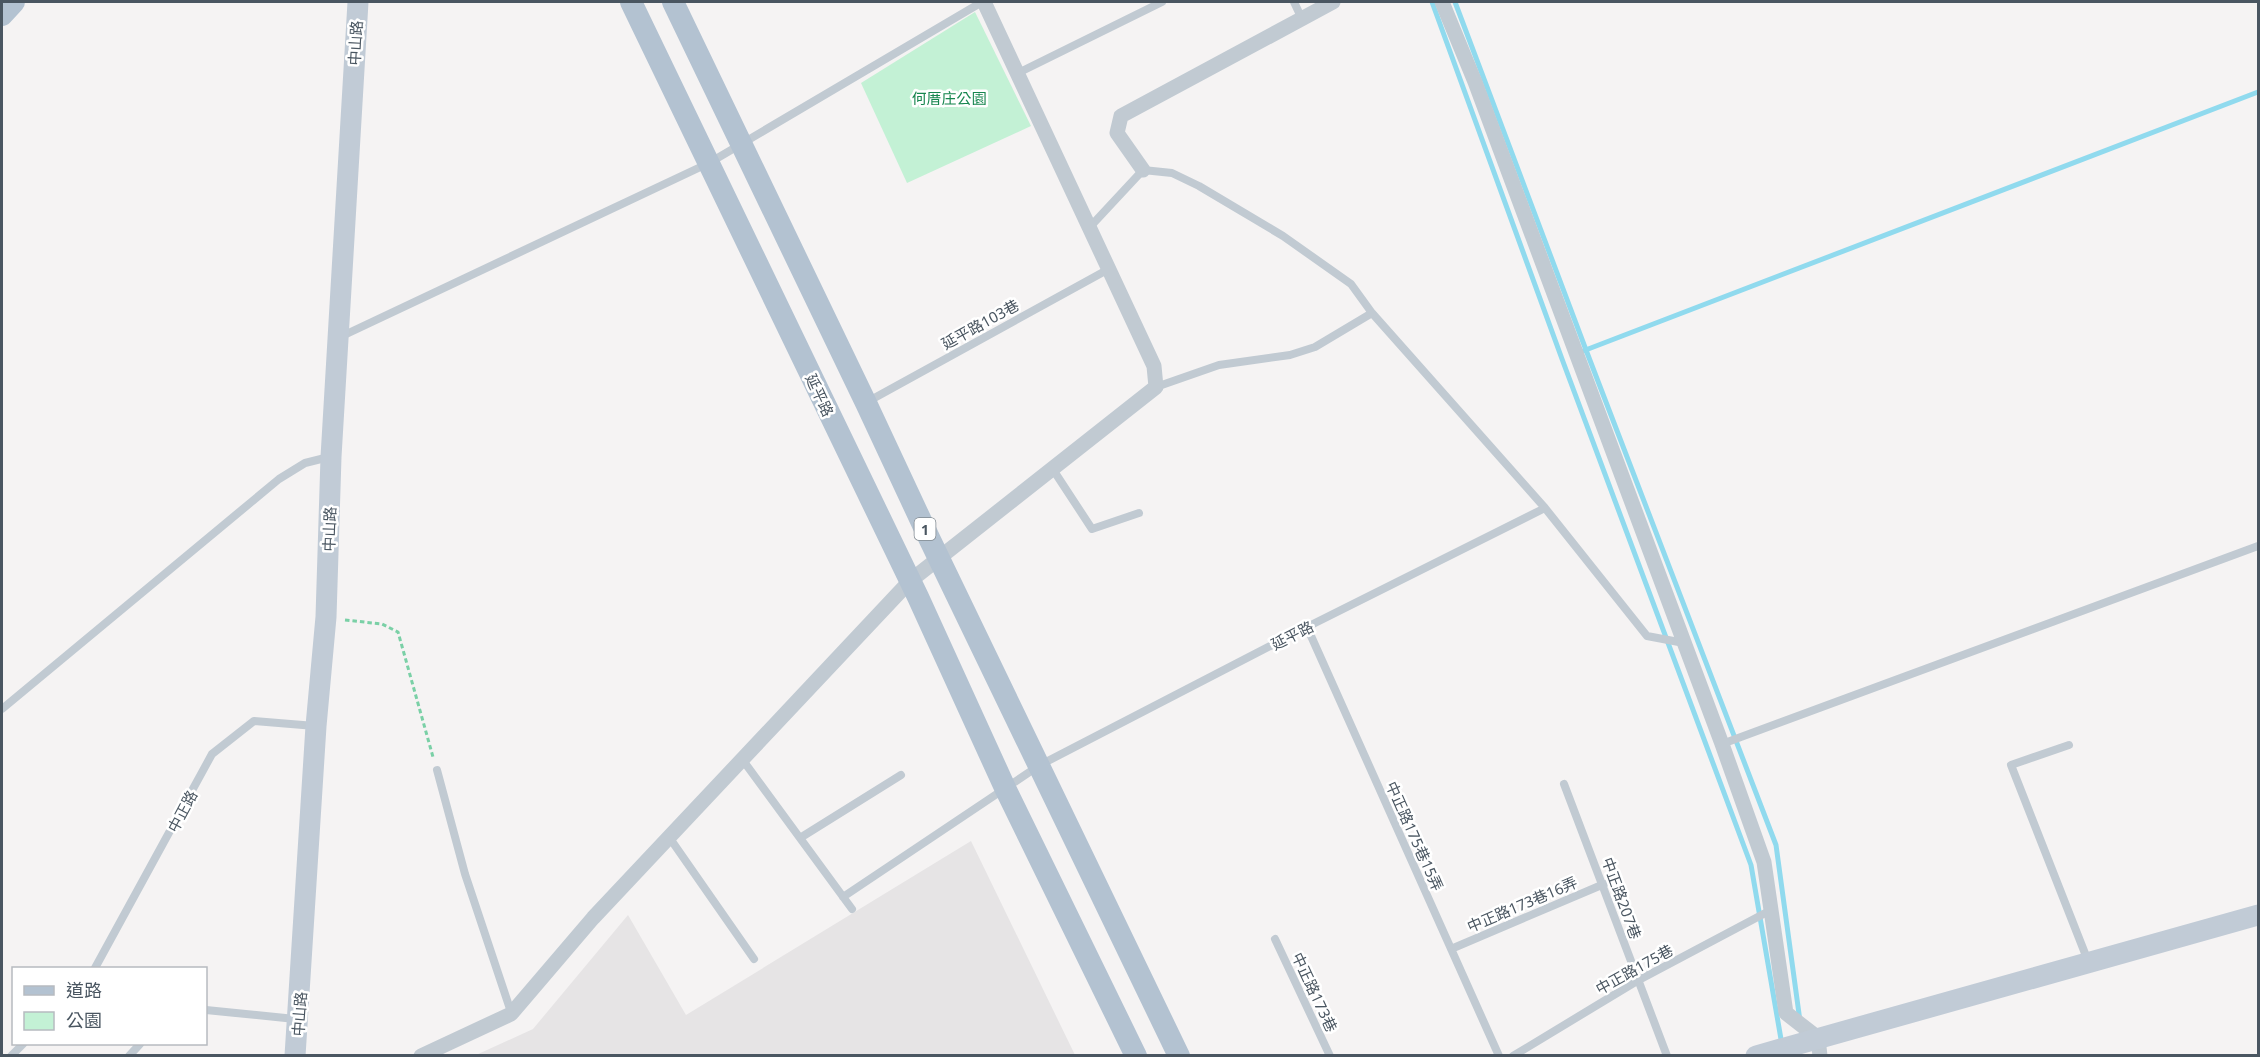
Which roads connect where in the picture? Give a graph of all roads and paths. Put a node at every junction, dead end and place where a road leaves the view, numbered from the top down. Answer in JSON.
{"nodes":[{"id":1,"x":14,"y":2,"type":"edge"},
{"id":2,"x":358,"y":2,"type":"edge"},
{"id":3,"x":631,"y":2,"type":"edge"},
{"id":4,"x":673,"y":2,"type":"edge"},
{"id":5,"x":982,"y":2,"type":"edge"},
{"id":6,"x":1161,"y":2,"type":"edge"},
{"id":7,"x":1294,"y":2,"type":"edge"},
{"id":8,"x":1333,"y":2,"type":"edge"},
{"id":9,"x":1442,"y":2,"type":"edge"},
{"id":10,"x":2,"y":15,"type":"edge"},
{"id":11,"x":1302,"y":19,"type":"junction"},
{"id":12,"x":1018,"y":73,"type":"junction"},
{"id":13,"x":741,"y":144,"type":"junction"},
{"id":14,"x":709,"y":163,"type":"junction"},
{"id":15,"x":1143,"y":170,"type":"junction"},
{"id":16,"x":1089,"y":228,"type":"junction"},
{"id":17,"x":1107,"y":270,"type":"junction"},
{"id":18,"x":1372,"y":313,"type":"junction"},
{"id":19,"x":339,"y":338,"type":"junction"},
{"id":20,"x":1156,"y":387,"type":"junction"},
{"id":21,"x":866,"y":403,"type":"junction"},
{"id":22,"x":331,"y":457,"type":"junction"},
{"id":23,"x":1052,"y":468,"type":"junction"},
{"id":24,"x":1545,"y":508,"type":"junction"},
{"id":25,"x":1139,"y":513,"type":"dead end"},
{"id":26,"x":2259,"y":546,"type":"edge"},
{"id":27,"x":938,"y":558,"type":"junction"},
{"id":28,"x":909,"y":580,"type":"junction"},
{"id":29,"x":326,"y":617,"type":"junction"},
{"id":30,"x":1307,"y":627,"type":"junction"},
{"id":31,"x":1684,"y":643,"type":"junction"},
{"id":32,"x":2,"y":709,"type":"edge"},
{"id":33,"x":316,"y":726,"type":"junction"},
{"id":34,"x":1722,"y":744,"type":"junction"},
{"id":35,"x":2069,"y":745,"type":"dead end"},
{"id":36,"x":742,"y":759,"type":"junction"},
{"id":37,"x":1040,"y":765,"type":"junction"},
{"id":38,"x":437,"y":770,"type":"joint"},
{"id":39,"x":901,"y":775,"type":"dead end"},
{"id":40,"x":1564,"y":784,"type":"dead end"},
{"id":41,"x":1006,"y":790,"type":"junction"},
{"id":42,"x":669,"y":837,"type":"junction"},
{"id":43,"x":800,"y":838,"type":"junction"},
{"id":44,"x":1604,"y":884,"type":"junction"},
{"id":45,"x":843,"y":897,"type":"junction"},
{"id":46,"x":852,"y":909,"type":"dead end"},
{"id":47,"x":1771,"y":910,"type":"junction"},
{"id":48,"x":2259,"y":915,"type":"edge"},
{"id":49,"x":1275,"y":939,"type":"dead end"},
{"id":50,"x":1451,"y":949,"type":"junction"},
{"id":51,"x":754,"y":959,"type":"dead end"},
{"id":52,"x":2088,"y":962,"type":"junction"},
{"id":53,"x":96,"y":967,"type":"edge"},
{"id":54,"x":1637,"y":981,"type":"junction"},
{"id":55,"x":207,"y":1010,"type":"edge"},
{"id":56,"x":512,"y":1014,"type":"junction"},
{"id":57,"x":299,"y":1019,"type":"junction"},
{"id":58,"x":1819,"y":1047,"type":"edge"},
{"id":59,"x":296,"y":1056,"type":"edge"},
{"id":60,"x":421,"y":1056,"type":"edge"},
{"id":61,"x":1136,"y":1056,"type":"edge"},
{"id":62,"x":1179,"y":1056,"type":"edge"},
{"id":63,"x":1330,"y":1056,"type":"edge"},
{"id":64,"x":1499,"y":1056,"type":"edge"},
{"id":65,"x":1513,"y":1056,"type":"edge"},
{"id":66,"x":1667,"y":1056,"type":"edge"},
{"id":67,"x":1756,"y":1056,"type":"edge"}],
"edges":[{"from":1,"to":10,"type":"main road"},
{"from":2,"to":19,"type":"street","name":"中山路"},
{"from":3,"to":14,"type":"main road","name":"延平路","number":"1"},
{"from":4,"to":13,"type":"main road","number":"1"},
{"from":5,"to":12,"type":"street"},
{"from":5,"to":13,"type":"lane"},
{"from":6,"to":12,"type":"lane"},
{"from":7,"to":11,"type":"lane"},
{"from":8,"to":11,"type":"street"},
{"from":9,"to":31,"type":"street"},
{"from":11,"to":15,"type":"street"},
{"from":12,"to":16,"type":"street"},
{"from":13,"to":14,"type":"lane"},
{"from":13,"to":21,"type":"main road","number":"1"},
{"from":14,"to":19,"type":"lane"},
{"from":14,"to":28,"type":"main road","name":"延平路","number":"1"},
{"from":15,"to":16,"type":"lane"},
{"from":15,"to":18,"type":"lane"},
{"from":16,"to":17,"type":"street"},
{"from":17,"to":20,"type":"street"},
{"from":17,"to":21,"type":"lane","name":"延平路103巷"},
{"from":18,"to":20,"type":"lane"},
{"from":18,"to":24,"type":"lane"},
{"from":19,"to":22,"type":"street","name":"中山路"},
{"from":20,"to":23,"type":"street"},
{"from":21,"to":27,"type":"main road","number":"1"},
{"from":22,"to":29,"type":"street","name":"中山路"},
{"from":22,"to":32,"type":"lane"},
{"from":23,"to":25,"type":"lane"},
{"from":23,"to":27,"type":"street"},
{"from":24,"to":30,"type":"lane","name":"延平路"},
{"from":24,"to":31,"type":"lane"},
{"from":26,"to":34,"type":"lane"},
{"from":27,"to":28,"type":"street"},
{"from":27,"to":37,"type":"main road","number":"1"},
{"from":28,"to":36,"type":"street"},
{"from":28,"to":41,"type":"main road","name":"延平路","number":"1"},
{"from":29,"to":33,"type":"street","name":"中山路"},
{"from":29,"to":38,"type":"path"},
{"from":30,"to":37,"type":"lane","name":"延平路"},
{"from":30,"to":50,"type":"lane","name":"中正路175巷15弄"},
{"from":31,"to":34,"type":"street"},
{"from":33,"to":53,"type":"lane","name":"中正路"},
{"from":33,"to":57,"type":"street","name":"中山路"},
{"from":34,"to":47,"type":"street"},
{"from":35,"to":52,"type":"lane"},
{"from":36,"to":42,"type":"street"},
{"from":36,"to":43,"type":"lane"},
{"from":37,"to":41,"type":"lane","name":"延平路"},
{"from":37,"to":62,"type":"main road","number":"1"},
{"from":38,"to":56,"type":"lane"},
{"from":39,"to":43,"type":"lane"},
{"from":40,"to":44,"type":"lane","name":"中正路207巷"},
{"from":41,"to":45,"type":"lane","name":"延平路"},
{"from":41,"to":61,"type":"main road","name":"延平路","number":"1"},
{"from":42,"to":51,"type":"lane"},
{"from":42,"to":56,"type":"street"},
{"from":43,"to":45,"type":"lane"},
{"from":44,"to":50,"type":"lane","name":"中正路173巷16弄"},
{"from":44,"to":54,"type":"lane","name":"中正路207巷"},
{"from":45,"to":46,"type":"lane"},
{"from":47,"to":54,"type":"lane","name":"中正路175巷"},
{"from":47,"to":58,"type":"street"},
{"from":48,"to":52,"type":"street"},
{"from":49,"to":63,"type":"lane","name":"中正路173巷"},
{"from":50,"to":64,"type":"lane","name":"中正路175巷15弄"},
{"from":52,"to":58,"type":"street"},
{"from":54,"to":65,"type":"lane","name":"中正路175巷"},
{"from":54,"to":66,"type":"lane","name":"中正路207巷"},
{"from":55,"to":57,"type":"lane"},
{"from":56,"to":60,"type":"street"},
{"from":57,"to":59,"type":"street","name":"中山路"},
{"from":58,"to":67,"type":"street"}]}
